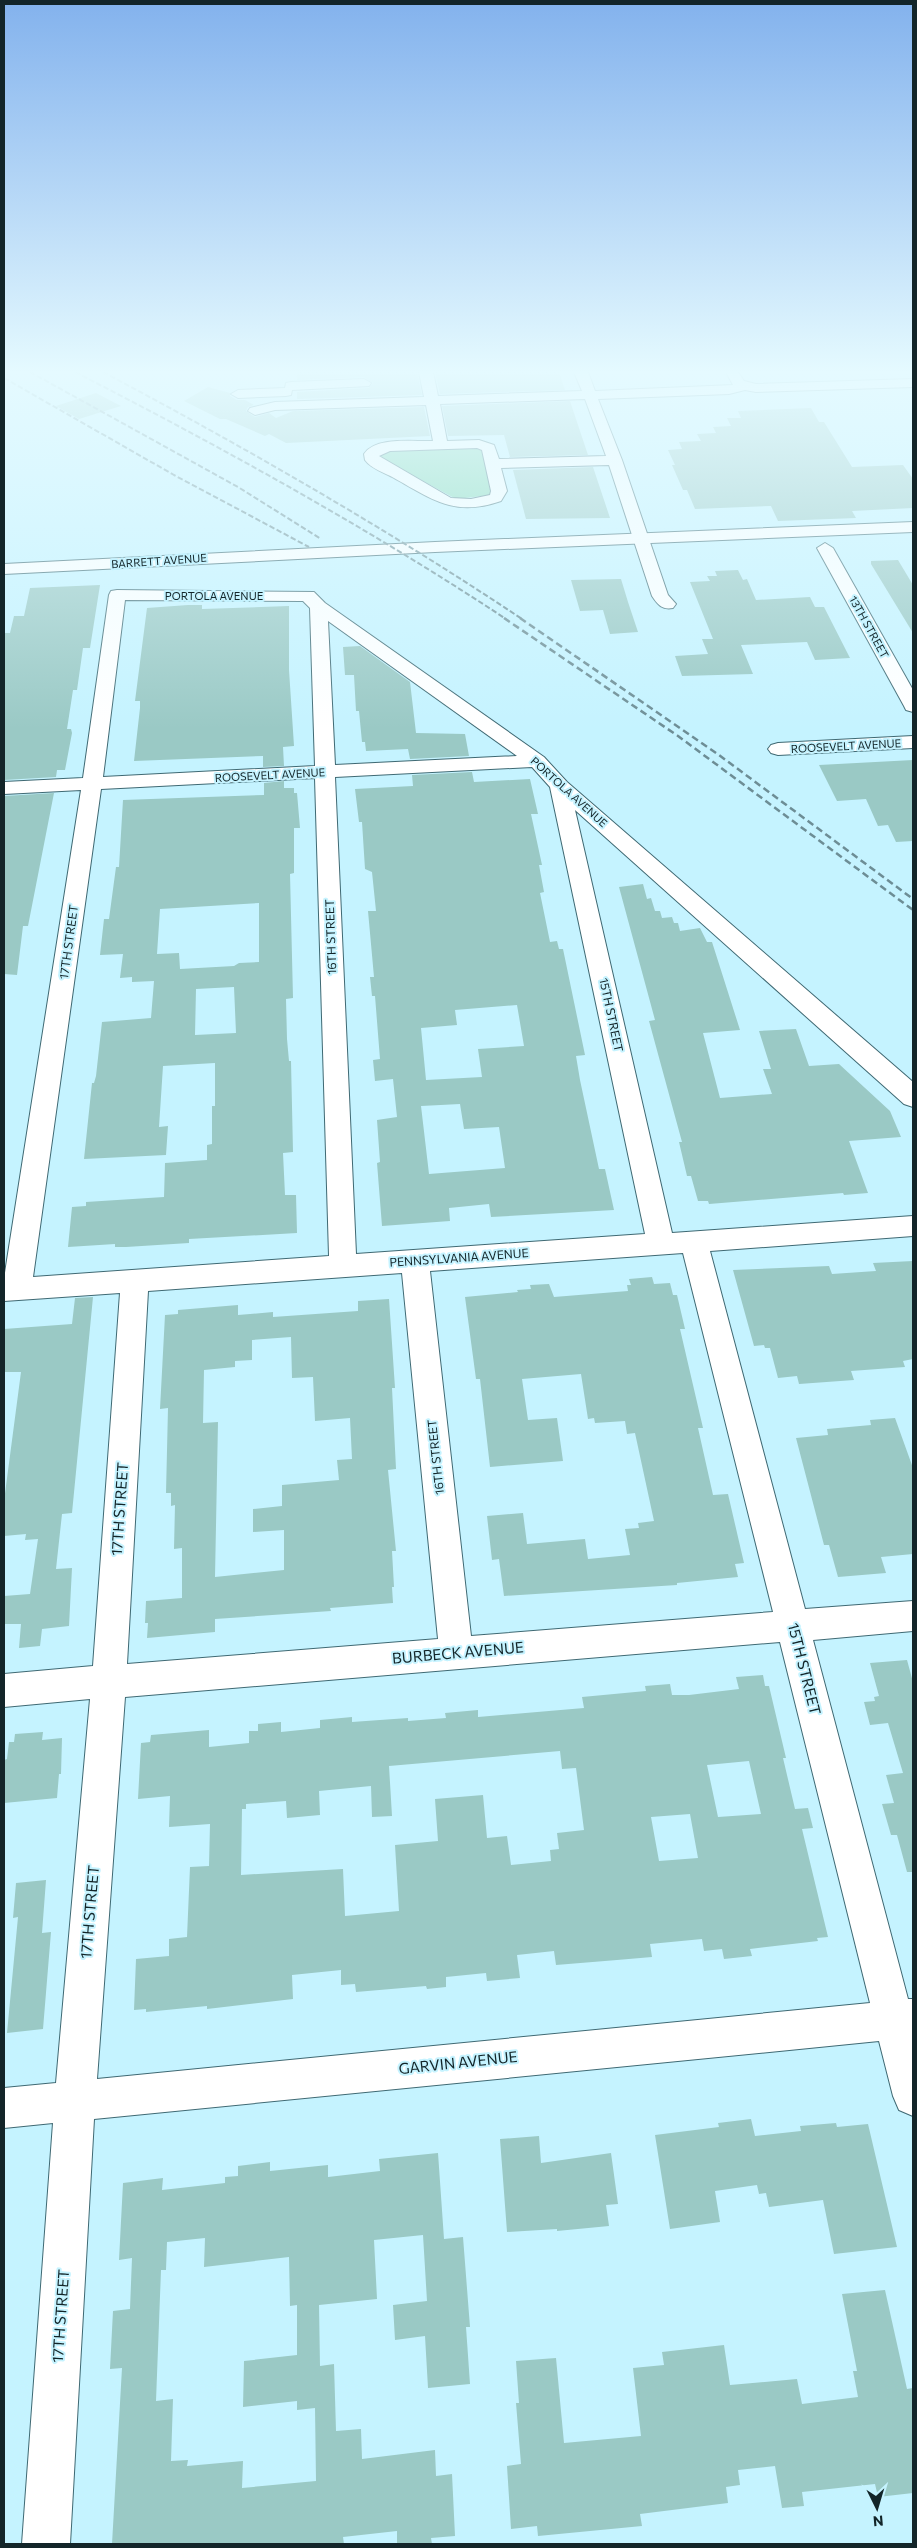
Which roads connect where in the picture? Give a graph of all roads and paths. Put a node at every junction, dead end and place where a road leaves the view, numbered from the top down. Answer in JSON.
{"nodes":[{"id":1,"x":430,"y":491,"type":"edge"},
{"id":2,"x":499,"y":491,"type":"edge"},
{"id":3,"x":626,"y":491,"type":"edge"},
{"id":4,"x":913,"y":527,"type":"edge"},
{"id":5,"x":643,"y":539,"type":"junction"},
{"id":6,"x":844,"y":547,"type":"dead end"},
{"id":7,"x":656,"y":555,"type":"junction"},
{"id":8,"x":628,"y":556,"type":"dead end"},
{"id":9,"x":407,"y":565,"type":"dead end"},
{"id":10,"x":4,"y":569,"type":"edge"},
{"id":11,"x":4,"y":581,"type":"edge"},
{"id":12,"x":117,"y":595,"type":"joint"},
{"id":13,"x":667,"y":604,"type":"dead end"},
{"id":14,"x":319,"y":607,"type":"junction"},
{"id":15,"x":913,"y":706,"type":"edge"},
{"id":16,"x":913,"y":742,"type":"edge"},
{"id":17,"x":778,"y":749,"type":"dead end"},
{"id":18,"x":537,"y":761,"type":"junction"},
{"id":19,"x":325,"y":772,"type":"junction"},
{"id":20,"x":92,"y":784,"type":"junction"},
{"id":21,"x":560,"y":786,"type":"junction"},
{"id":22,"x":4,"y":788,"type":"edge"},
{"id":23,"x":912,"y":1096,"type":"edge"},
{"id":24,"x":913,"y":1226,"type":"edge"},
{"id":25,"x":694,"y":1241,"type":"junction"},
{"id":26,"x":662,"y":1244,"type":"junction"},
{"id":27,"x":415,"y":1262,"type":"junction"},
{"id":28,"x":343,"y":1266,"type":"junction"},
{"id":29,"x":135,"y":1281,"type":"junction"},
{"id":30,"x":11,"y":1289,"type":"edge"},
{"id":31,"x":913,"y":1616,"type":"edge"},
{"id":32,"x":793,"y":1626,"type":"junction"},
{"id":33,"x":456,"y":1653,"type":"junction"},
{"id":34,"x":109,"y":1681,"type":"junction"},
{"id":35,"x":4,"y":1690,"type":"edge"},
{"id":36,"x":904,"y":2019,"type":"edge"},
{"id":37,"x":913,"y":2096,"type":"edge"},
{"id":38,"x":75,"y":2101,"type":"junction"},
{"id":39,"x":4,"y":2108,"type":"edge"},
{"id":40,"x":46,"y":2544,"type":"edge"}],
"edges":[{"from":1,"to":2,"type":"street"},
{"from":3,"to":5,"type":"street"},
{"from":4,"to":5,"type":"street","name":"BARRETT AVENUE"},
{"from":5,"to":7,"type":"street"},
{"from":5,"to":10,"type":"street","name":"BARRETT AVENUE"},
{"from":6,"to":15,"type":"street","name":"13TH STREET"},
{"from":7,"to":8,"type":"street"},
{"from":7,"to":13,"type":"street"},
{"from":9,"to":11,"type":"street","name":"BARRETT AVENUE"},
{"from":12,"to":14,"type":"street","name":"PORTOLA AVENUE"},
{"from":12,"to":20,"type":"street","name":"17TH STREET"},
{"from":14,"to":18,"type":"street","name":"PORTOLA AVENUE"},
{"from":14,"to":19,"type":"street","name":"16TH STREET"},
{"from":16,"to":17,"type":"street","name":"ROOSEVELT AVENUE"},
{"from":18,"to":19,"type":"street","name":"ROOSEVELT AVENUE"},
{"from":18,"to":21,"type":"street","name":"PORTOLA AVENUE"},
{"from":19,"to":20,"type":"street","name":"ROOSEVELT AVENUE"},
{"from":19,"to":28,"type":"street","name":"16TH STREET"},
{"from":20,"to":22,"type":"street","name":"ROOSEVELT AVENUE"},
{"from":20,"to":30,"type":"street","name":"17TH STREET"},
{"from":21,"to":23,"type":"street","name":"PORTOLA AVENUE"},
{"from":21,"to":26,"type":"street","name":"15TH STREET"},
{"from":24,"to":25,"type":"street","name":"PENNSYLVANIA AVENUE"},
{"from":25,"to":26,"type":"street","name":"PENNSYLVANIA AVENUE"},
{"from":25,"to":32,"type":"street","name":"15TH STREET"},
{"from":26,"to":27,"type":"street","name":"PENNSYLVANIA AVENUE"},
{"from":27,"to":28,"type":"street","name":"PENNSYLVANIA AVENUE"},
{"from":27,"to":33,"type":"street","name":"16TH STREET"},
{"from":28,"to":29,"type":"street","name":"PENNSYLVANIA AVENUE"},
{"from":29,"to":30,"type":"street","name":"PENNSYLVANIA AVENUE"},
{"from":29,"to":34,"type":"street","name":"17TH STREET"},
{"from":31,"to":32,"type":"street","name":"BURBECK AVENUE"},
{"from":32,"to":33,"type":"street","name":"BURBECK AVENUE"},
{"from":32,"to":36,"type":"street","name":"15TH STREET"},
{"from":33,"to":34,"type":"street","name":"BURBECK AVENUE"},
{"from":34,"to":35,"type":"street","name":"BURBECK AVENUE"},
{"from":34,"to":38,"type":"street","name":"17TH STREET"},
{"from":36,"to":37,"type":"street","name":"15TH STREET"},
{"from":36,"to":38,"type":"street","name":"GARVIN AVENUE"},
{"from":38,"to":39,"type":"street","name":"GARVIN AVENUE"},
{"from":38,"to":40,"type":"street","name":"17TH STREET"}]}
